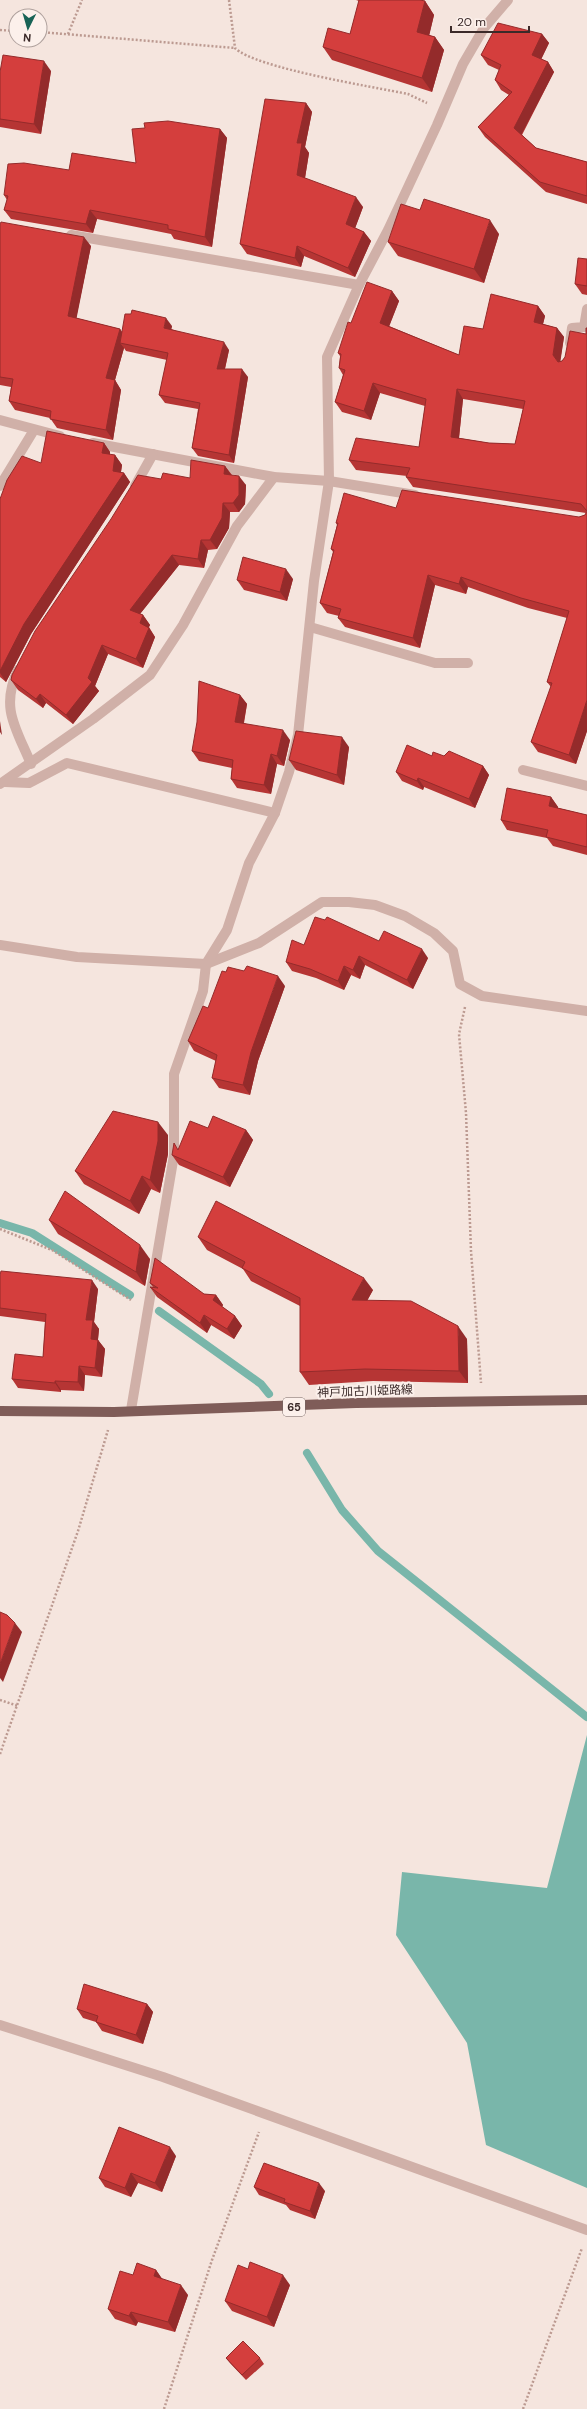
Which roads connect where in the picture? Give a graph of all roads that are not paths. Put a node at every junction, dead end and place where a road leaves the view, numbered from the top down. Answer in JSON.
{"nodes":[{"id":1,"x":508,"y":0,"type":"edge"},
{"id":2,"x":61,"y":234,"type":"edge"},
{"id":3,"x":359,"y":285,"type":"junction"},
{"id":4,"x":587,"y":309,"type":"edge"},
{"id":5,"x":568,"y":350,"type":"edge"},
{"id":6,"x":0,"y":420,"type":"edge"},
{"id":7,"x":34,"y":430,"type":"junction"},
{"id":8,"x":69,"y":438,"type":"edge"},
{"id":9,"x":84,"y":441,"type":"edge"},
{"id":10,"x":153,"y":454,"type":"junction"},
{"id":11,"x":274,"y":477,"type":"junction"},
{"id":12,"x":329,"y":481,"type":"junction"},
{"id":13,"x":0,"y":486,"type":"edge"},
{"id":14,"x":129,"y":496,"type":"edge"},
{"id":15,"x":428,"y":497,"type":"edge"},
{"id":16,"x":310,"y":627,"type":"junction"},
{"id":17,"x":22,"y":662,"type":"edge"},
{"id":18,"x":468,"y":663,"type":"dead end"},
{"id":19,"x":31,"y":764,"type":"junction"},
{"id":20,"x":523,"y":770,"type":"dead end"},
{"id":21,"x":3,"y":783,"type":"edge"},
{"id":22,"x":587,"y":786,"type":"edge"},
{"id":23,"x":275,"y":813,"type":"junction"},
{"id":24,"x":0,"y":945,"type":"edge"},
{"id":25,"x":206,"y":964,"type":"junction"},
{"id":26,"x":587,"y":1011,"type":"edge"},
{"id":27,"x":587,"y":1400,"type":"edge"},
{"id":28,"x":131,"y":1410,"type":"junction"},
{"id":29,"x":0,"y":1411,"type":"edge"},
{"id":30,"x":0,"y":2025,"type":"edge"},
{"id":31,"x":587,"y":2230,"type":"edge"}],
"edges":[{"from":1,"to":3,"type":"street"},
{"from":2,"to":3,"type":"street"},
{"from":3,"to":12,"type":"street"},
{"from":4,"to":5,"type":"street"},
{"from":6,"to":7,"type":"street"},
{"from":7,"to":8,"type":"street"},
{"from":7,"to":13,"type":"street"},
{"from":9,"to":10,"type":"street"},
{"from":10,"to":11,"type":"street"},
{"from":10,"to":14,"type":"street"},
{"from":11,"to":12,"type":"street"},
{"from":11,"to":19,"type":"street"},
{"from":12,"to":15,"type":"street"},
{"from":12,"to":16,"type":"street"},
{"from":16,"to":18,"type":"street"},
{"from":16,"to":23,"type":"street"},
{"from":17,"to":19,"type":"street"},
{"from":19,"to":21,"type":"street"},
{"from":20,"to":22,"type":"street"},
{"from":21,"to":23,"type":"street"},
{"from":23,"to":25,"type":"street"},
{"from":24,"to":25,"type":"street"},
{"from":25,"to":26,"type":"street"},
{"from":25,"to":28,"type":"street"},
{"from":27,"to":28,"type":"main road","name":"神戸加古川姫路線","number":"65"},
{"from":28,"to":29,"type":"main road","name":"神戸加古川姫路線","number":"65"},
{"from":30,"to":31,"type":"street"}]}
